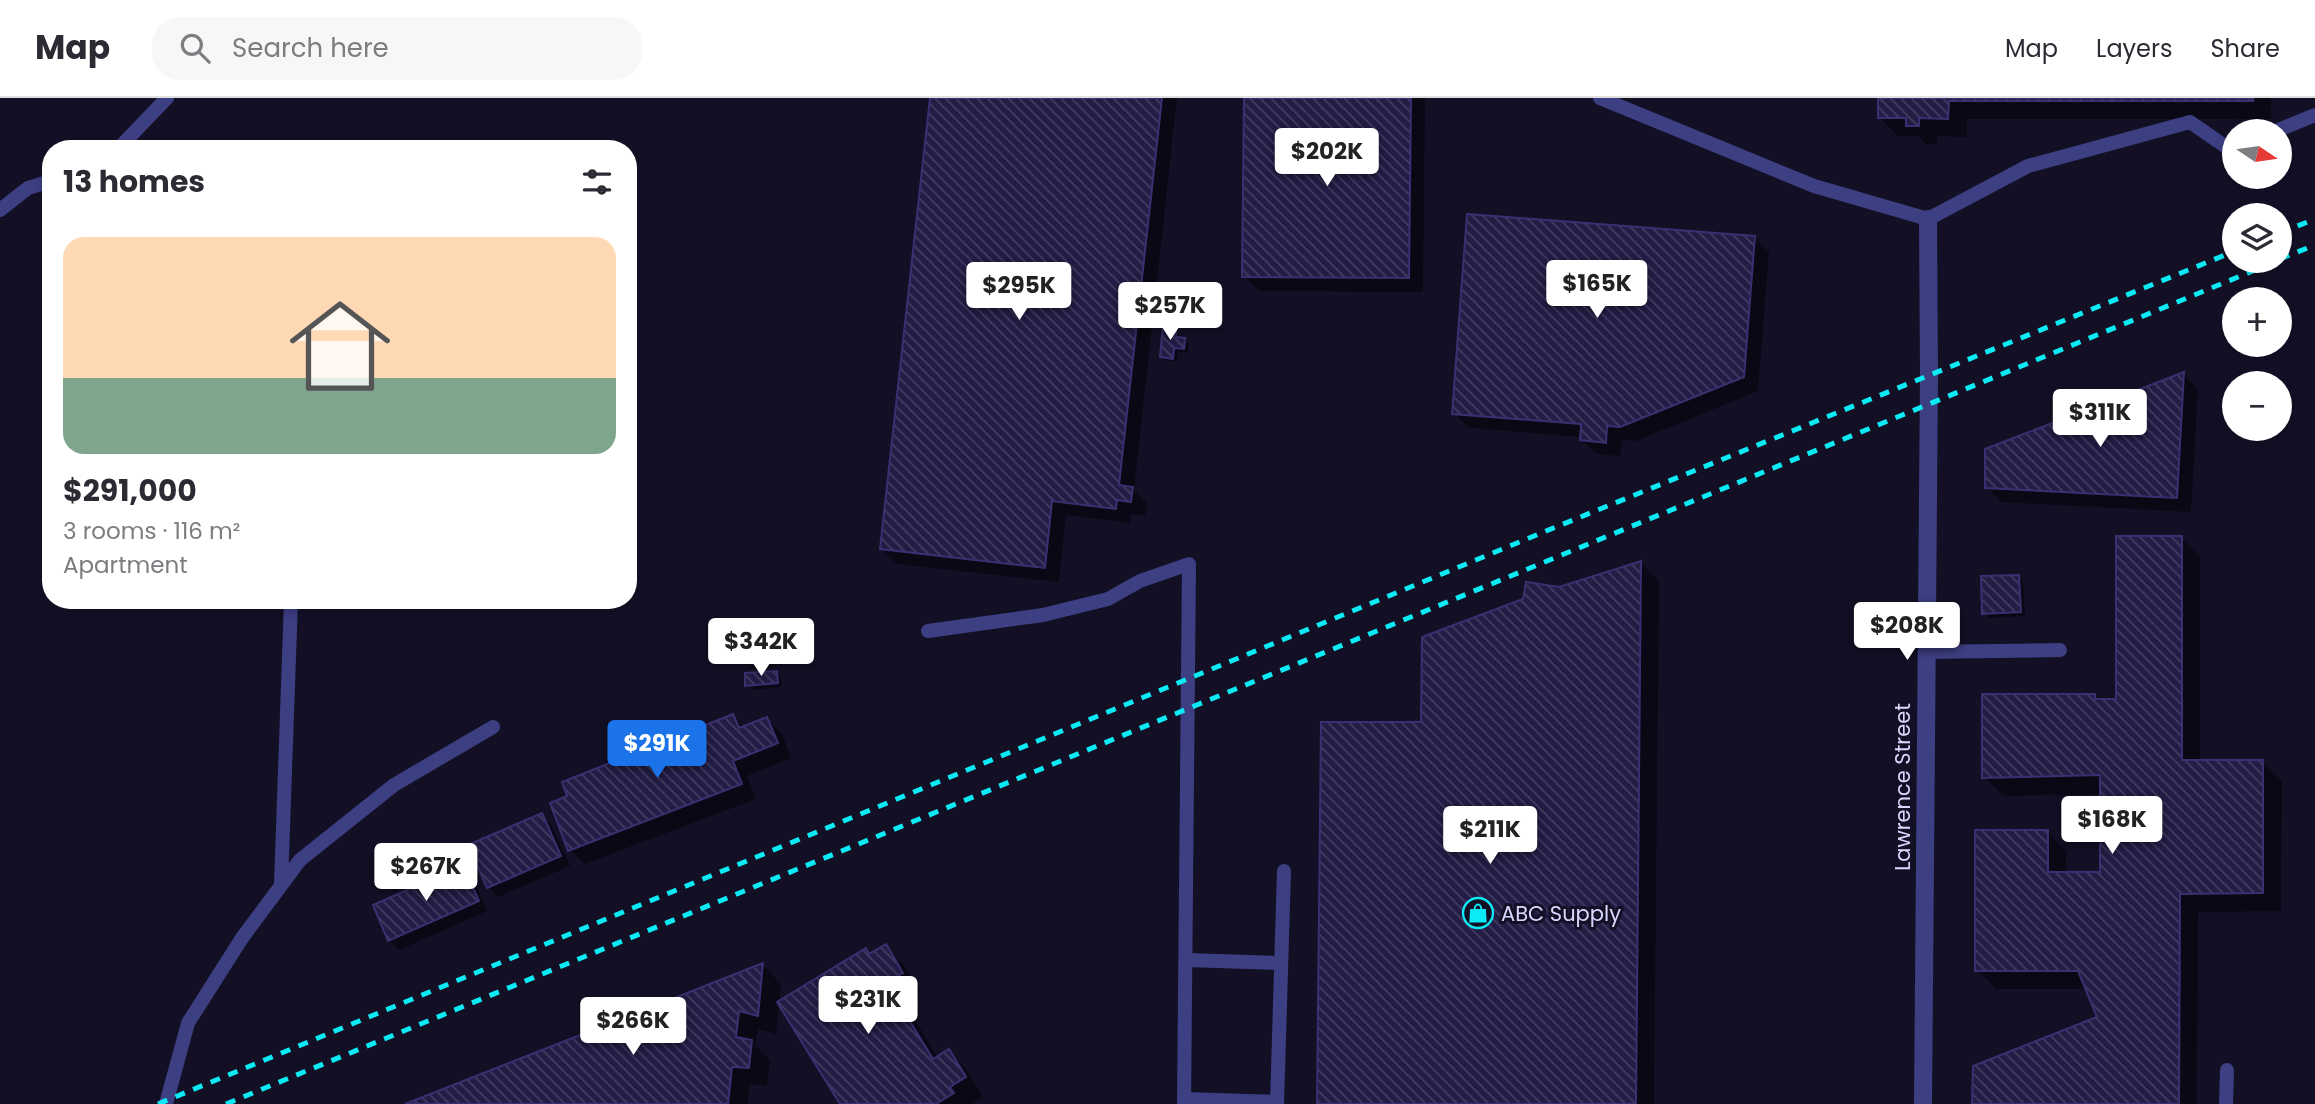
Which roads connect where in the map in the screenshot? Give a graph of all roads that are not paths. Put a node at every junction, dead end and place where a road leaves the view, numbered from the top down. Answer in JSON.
{"nodes":[{"id":1,"x":167,"y":98,"type":"edge"},
{"id":2,"x":1600,"y":98,"type":"edge"},
{"id":3,"x":2315,"y":114,"type":"edge"},
{"id":4,"x":2292,"y":124,"type":"edge"},
{"id":5,"x":127,"y":140,"type":"edge"},
{"id":6,"x":2222,"y":144,"type":"edge"},
{"id":7,"x":42,"y":184,"type":"edge"},
{"id":8,"x":0,"y":210,"type":"edge"},
{"id":9,"x":1928,"y":219,"type":"junction"},
{"id":10,"x":291,"y":609,"type":"edge"},
{"id":11,"x":928,"y":631,"type":"dead end"},
{"id":12,"x":2060,"y":650,"type":"dead end"},
{"id":13,"x":1926,"y":652,"type":"junction"},
{"id":14,"x":493,"y":727,"type":"dead end"},
{"id":15,"x":1284,"y":871,"type":"dead end"},
{"id":16,"x":281,"y":884,"type":"junction"},
{"id":17,"x":1186,"y":960,"type":"junction"},
{"id":18,"x":1281,"y":962,"type":"junction"},
{"id":19,"x":2227,"y":1070,"type":"dead end"},
{"id":20,"x":1184,"y":1101,"type":"edge"},
{"id":21,"x":1277,"y":1103,"type":"edge"},
{"id":22,"x":166,"y":1104,"type":"edge"},
{"id":23,"x":1923,"y":1104,"type":"edge"},
{"id":24,"x":2226,"y":1104,"type":"edge"}],
"edges":[{"from":1,"to":5,"type":"lane"},
{"from":2,"to":9,"type":"lane"},
{"from":3,"to":4,"type":"lane"},
{"from":6,"to":9,"type":"lane"},
{"from":7,"to":8,"type":"lane"},
{"from":9,"to":13,"type":"street","name":"Lawrence Street"},
{"from":10,"to":16,"type":"lane"},
{"from":11,"to":17,"type":"lane"},
{"from":12,"to":13,"type":"lane"},
{"from":13,"to":23,"type":"street","name":"Lawrence Street"},
{"from":14,"to":16,"type":"lane"},
{"from":15,"to":18,"type":"lane"},
{"from":16,"to":22,"type":"lane"},
{"from":17,"to":18,"type":"lane"},
{"from":17,"to":20,"type":"lane"},
{"from":18,"to":21,"type":"lane"},
{"from":19,"to":24,"type":"lane"},
{"from":20,"to":21,"type":"lane"}]}
